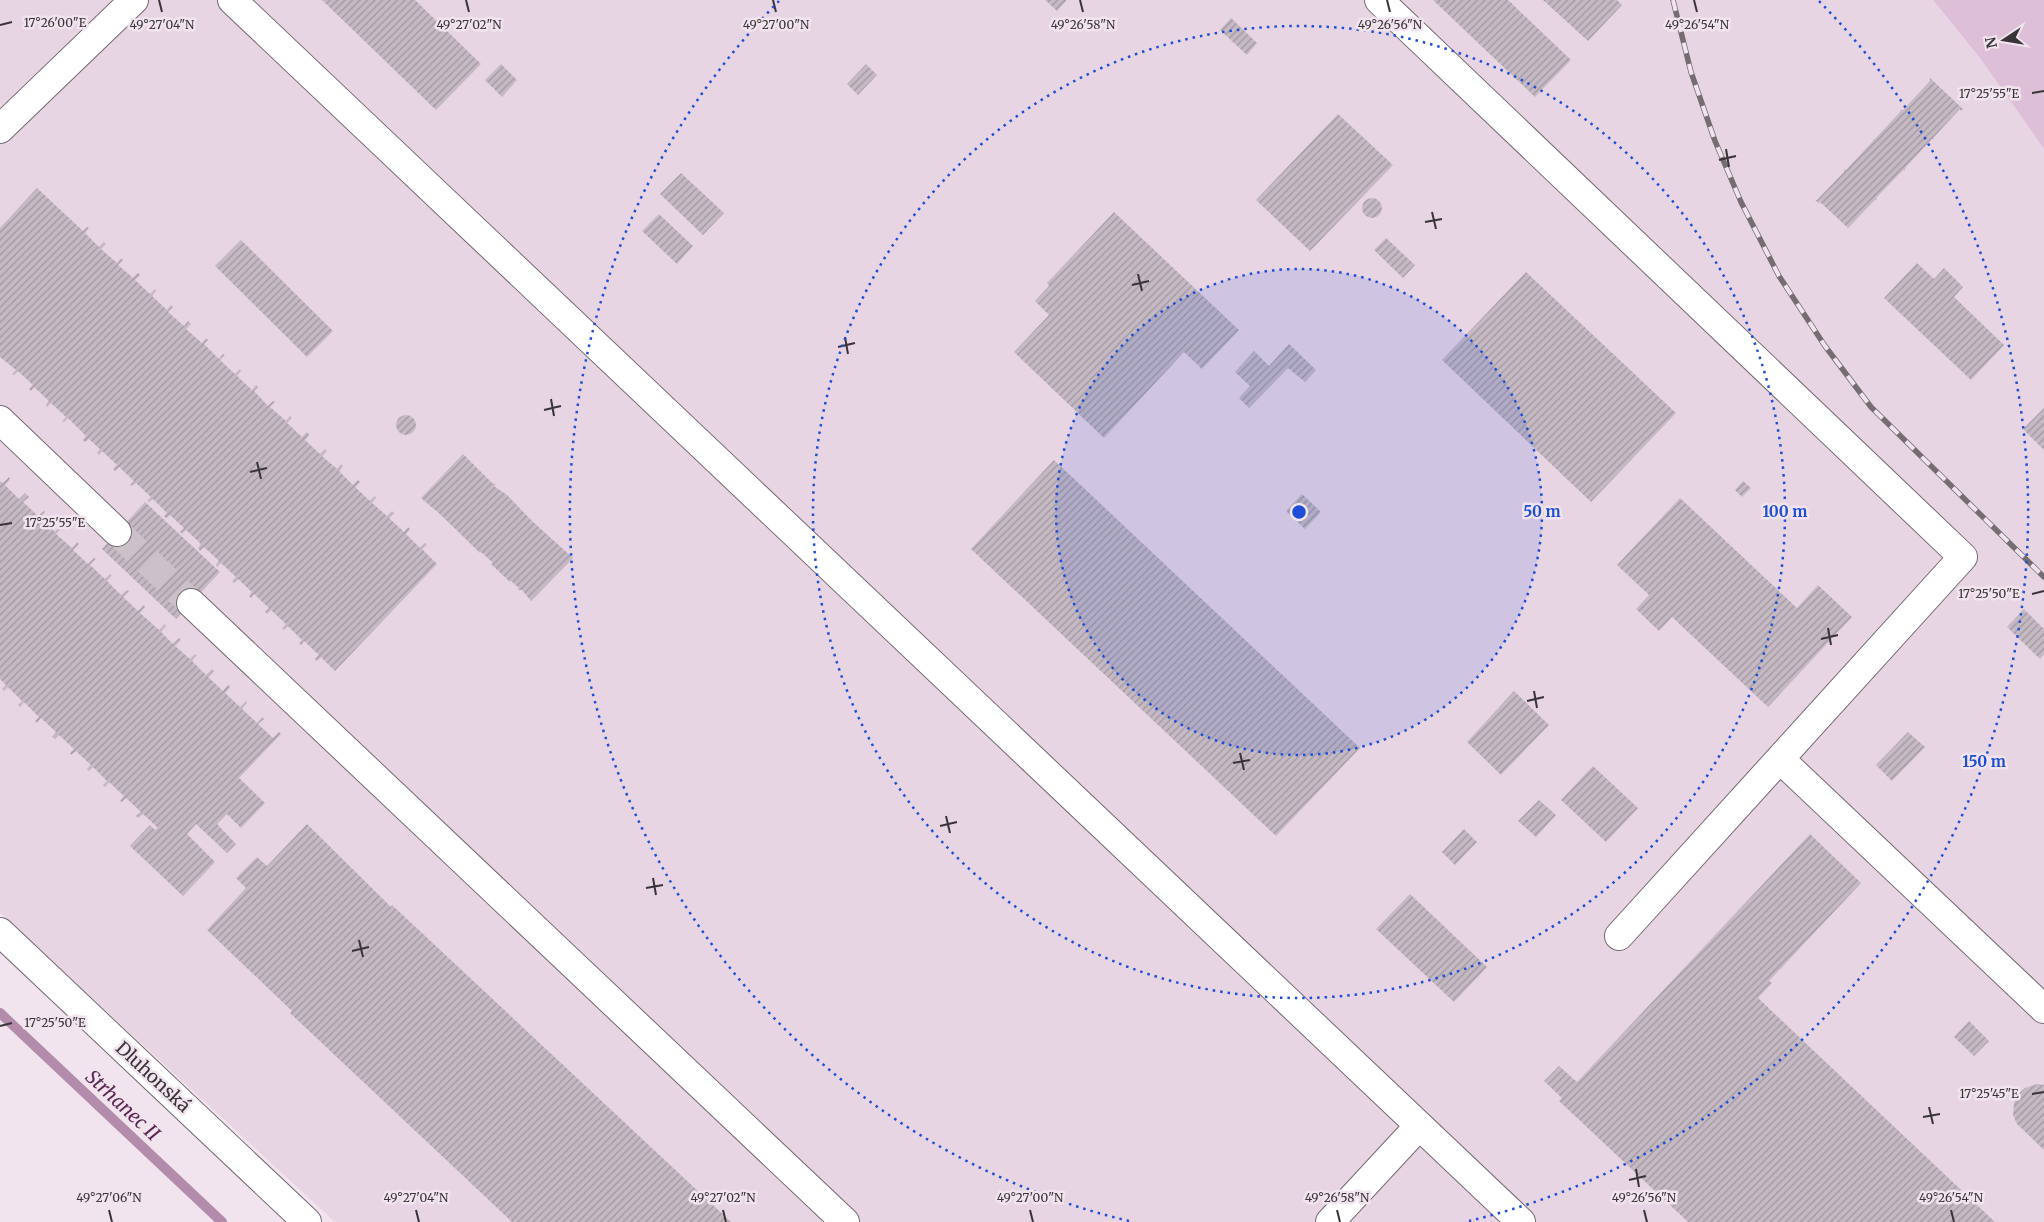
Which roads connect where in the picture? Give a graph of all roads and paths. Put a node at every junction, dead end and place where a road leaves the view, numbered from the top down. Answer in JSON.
{"nodes":[{"id":1,"x":134,"y":0,"type":"edge"},
{"id":2,"x":232,"y":0,"type":"edge"},
{"id":3,"x":1379,"y":0,"type":"edge"},
{"id":4,"x":0,"y":129,"type":"edge"},
{"id":5,"x":0,"y":420,"type":"edge"},
{"id":6,"x":118,"y":532,"type":"tunnel mouth"},
{"id":7,"x":191,"y":603,"type":"tunnel mouth"},
{"id":8,"x":1780,"y":759,"type":"junction"},
{"id":9,"x":1619,"y":936,"type":"dead end"},
{"id":10,"x":2,"y":937,"type":"edge"},
{"id":11,"x":2044,"y":1009,"type":"edge"},
{"id":12,"x":1419,"y":1126,"type":"junction"},
{"id":13,"x":306,"y":1222,"type":"edge"},
{"id":14,"x":845,"y":1222,"type":"edge"},
{"id":15,"x":1330,"y":1222,"type":"edge"},
{"id":16,"x":1521,"y":1222,"type":"edge"}],
"edges":[{"from":1,"to":4,"type":"street"},
{"from":2,"to":12,"type":"street"},
{"from":3,"to":8,"type":"street"},
{"from":5,"to":6,"type":"street"},
{"from":7,"to":14,"type":"street"},
{"from":8,"to":9,"type":"street"},
{"from":8,"to":11,"type":"street"},
{"from":10,"to":13,"type":"street","name":"Dluhonská"},
{"from":12,"to":15,"type":"street"},
{"from":12,"to":16,"type":"street"}]}
